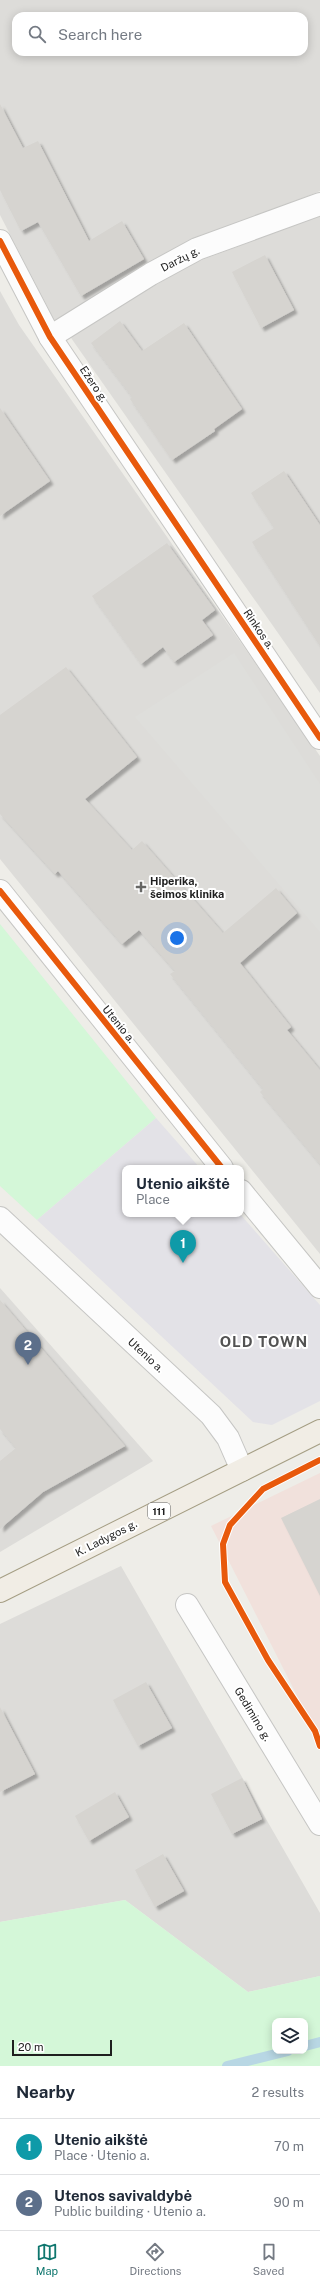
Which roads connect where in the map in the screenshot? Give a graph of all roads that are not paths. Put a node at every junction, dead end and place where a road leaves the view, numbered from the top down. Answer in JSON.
{"nodes":[{"id":1,"x":320,"y":204,"type":"edge"},
{"id":2,"x":0,"y":241,"type":"edge"},
{"id":3,"x":50,"y":337,"type":"junction"},
{"id":4,"x":181,"y":532,"type":"joint"},
{"id":5,"x":316,"y":725,"type":"edge"},
{"id":6,"x":0,"y":891,"type":"edge"},
{"id":7,"x":220,"y":1165,"type":"edge"},
{"id":8,"x":244,"y":1195,"type":"edge"},
{"id":9,"x":0,"y":1218,"type":"edge"},
{"id":10,"x":320,"y":1287,"type":"edge"},
{"id":11,"x":320,"y":1431,"type":"edge"},
{"id":12,"x":242,"y":1470,"type":"junction"},
{"id":13,"x":0,"y":1591,"type":"edge"},
{"id":14,"x":187,"y":1605,"type":"dead end"},
{"id":15,"x":320,"y":1824,"type":"edge"}],
"edges":[{"from":1,"to":3,"type":"street","name":"Daržų g."},
{"from":2,"to":3,"type":"street","name":"Ežero g."},
{"from":3,"to":4,"type":"street","name":"Ežero g."},
{"from":4,"to":5,"type":"street","name":"Rinkos a."},
{"from":6,"to":7,"type":"street","name":"Utenio a."},
{"from":8,"to":10,"type":"street"},
{"from":9,"to":12,"type":"street","name":"Utenio a."},
{"from":11,"to":12,"type":"main road","name":"K. Ladygos g.","number":"111"},
{"from":12,"to":13,"type":"main road","name":"K. Ladygos g.","number":"111"},
{"from":14,"to":15,"type":"street","name":"Gedimino g."}]}
